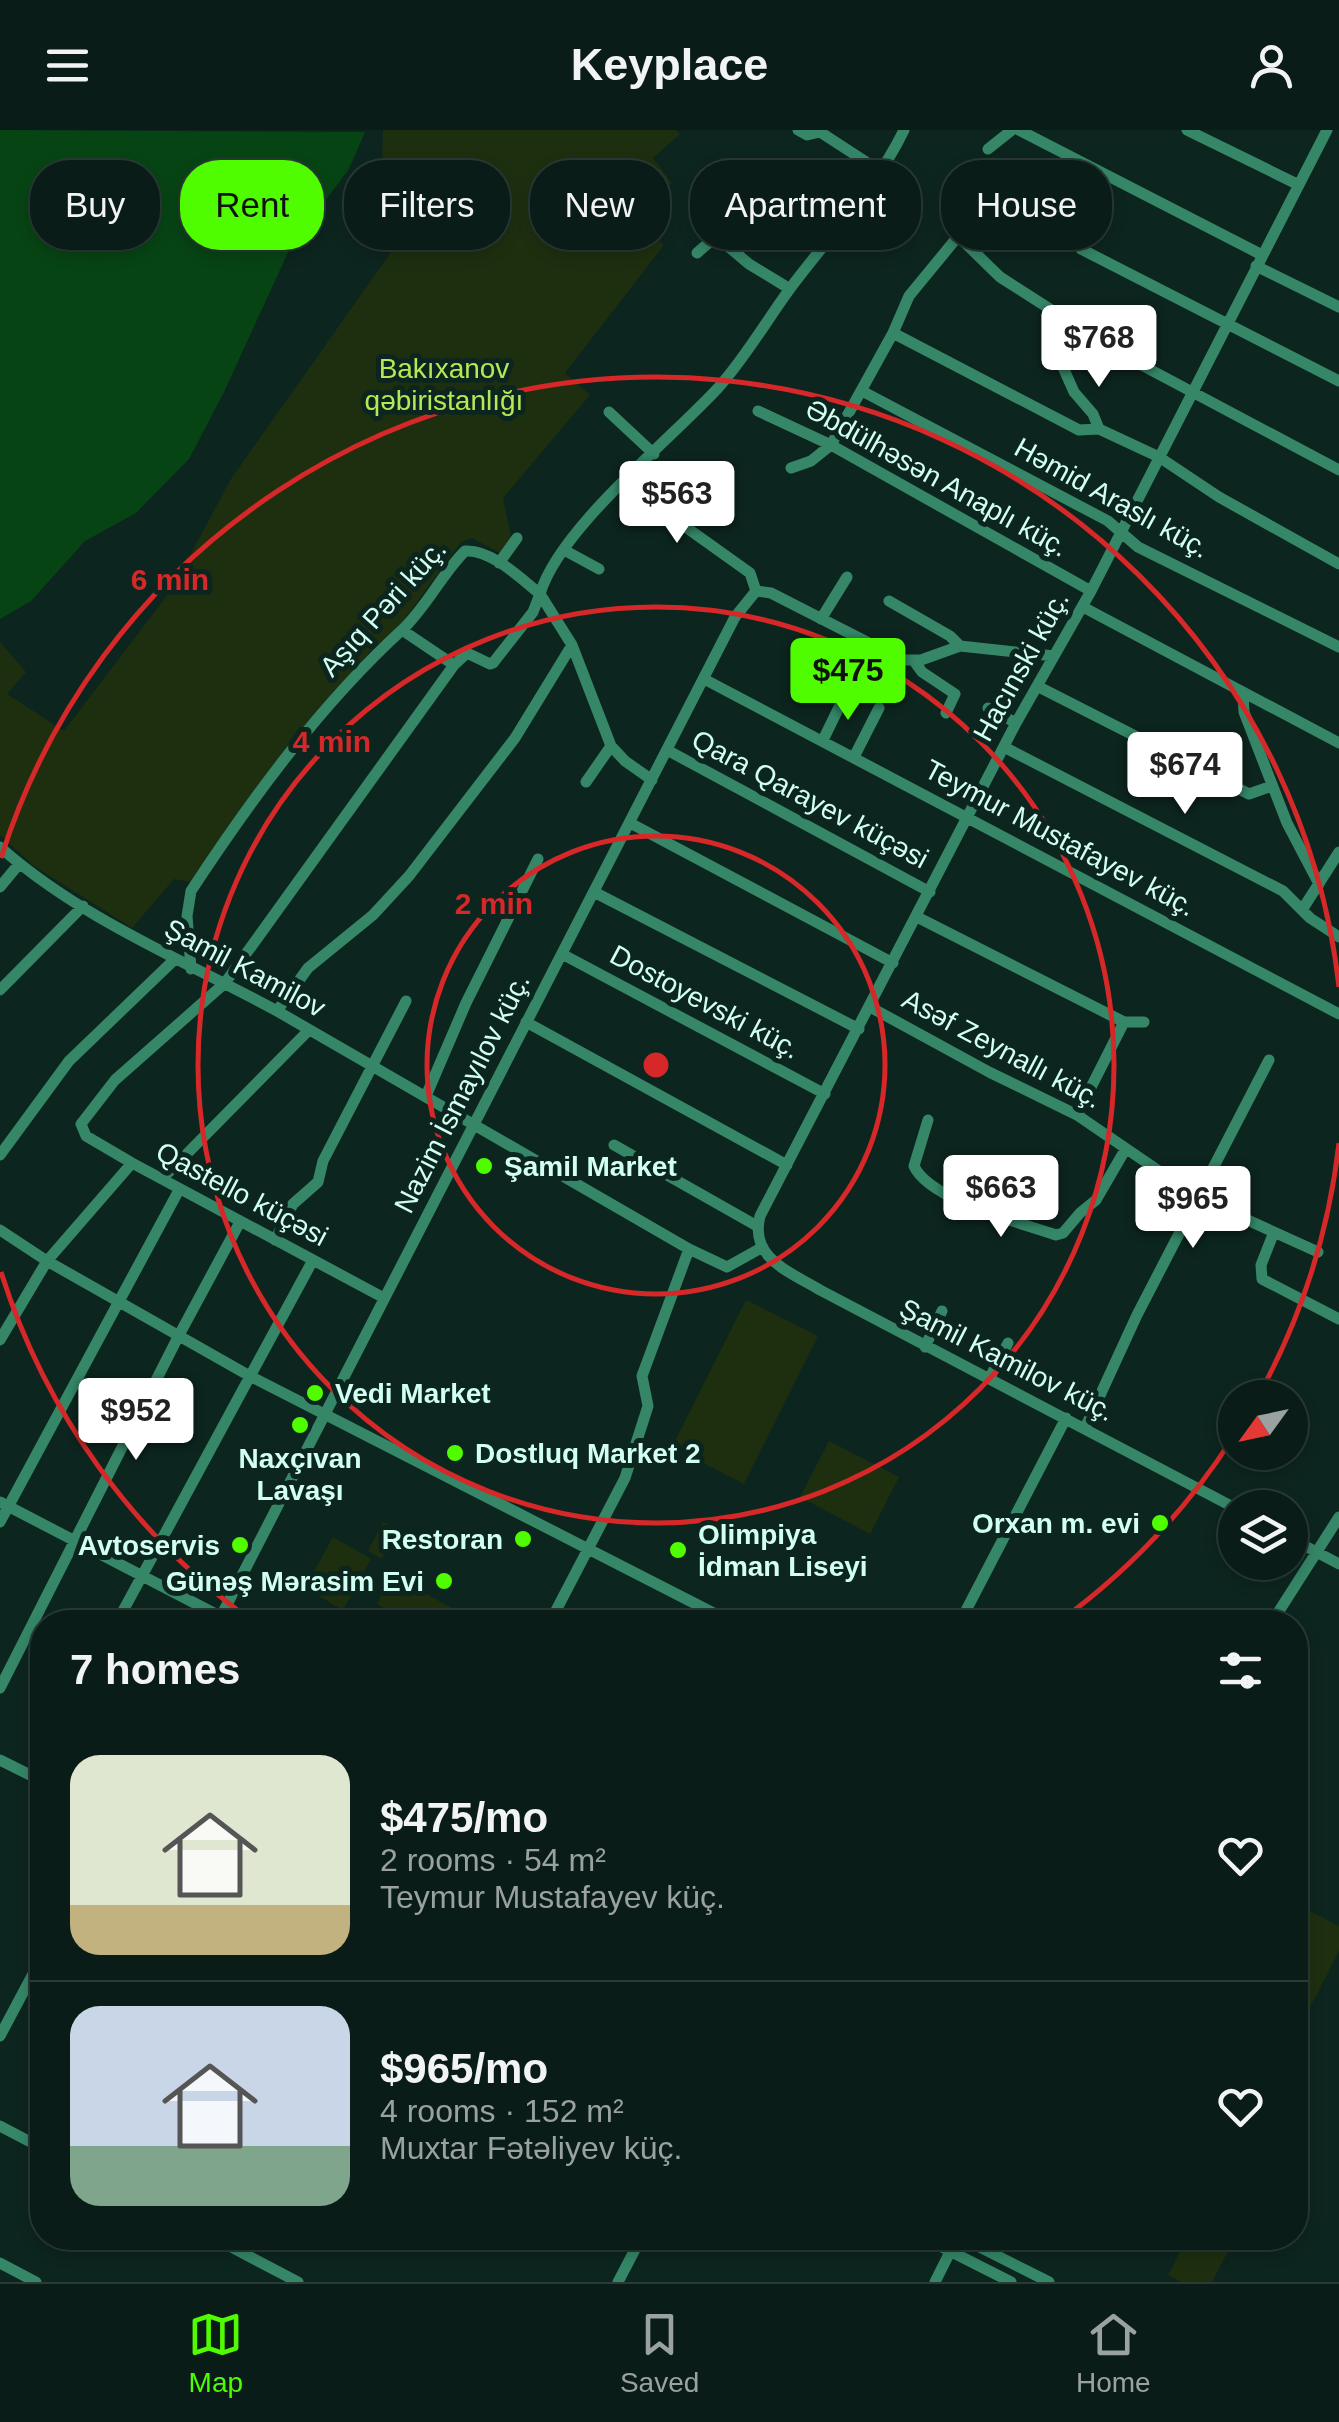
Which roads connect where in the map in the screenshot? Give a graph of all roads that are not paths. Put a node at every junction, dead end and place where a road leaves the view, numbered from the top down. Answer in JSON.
{"nodes":[{"id":1,"x":798,"y":130,"type":"edge"},
{"id":2,"x":904,"y":130,"type":"edge"},
{"id":3,"x":1012,"y":130,"type":"edge"},
{"id":4,"x":1020,"y":130,"type":"edge"},
{"id":5,"x":1187,"y":130,"type":"edge"},
{"id":6,"x":1327,"y":130,"type":"edge"},
{"id":7,"x":988,"y":149,"type":"dead end"},
{"id":8,"x":863,"y":160,"type":"edge"},
{"id":9,"x":886,"y":160,"type":"edge"},
{"id":10,"x":1299,"y":185,"type":"junction"},
{"id":11,"x":701,"y":250,"type":"edge"},
{"id":12,"x":731,"y":250,"type":"edge"},
{"id":13,"x":822,"y":250,"type":"edge"},
{"id":14,"x":947,"y":250,"type":"edge"},
{"id":15,"x":973,"y":250,"type":"edge"},
{"id":16,"x":1083,"y":250,"type":"edge"},
{"id":17,"x":697,"y":253,"type":"dead end"},
{"id":18,"x":1259,"y":260,"type":"junction"},
{"id":19,"x":790,"y":289,"type":"junction"},
{"id":20,"x":1339,"y":307,"type":"edge"},
{"id":21,"x":1226,"y":323,"type":"junction"},
{"id":22,"x":893,"y":333,"type":"junction"},
{"id":23,"x":1062,"y":365,"type":"dead end"},
{"id":24,"x":1339,"y":382,"type":"edge"},
{"id":25,"x":862,"y":391,"type":"junction"},
{"id":26,"x":1192,"y":395,"type":"junction"},
{"id":27,"x":758,"y":411,"type":"dead end"},
{"id":28,"x":609,"y":412,"type":"dead end"},
{"id":29,"x":1099,"y":428,"type":"junction"},
{"id":30,"x":831,"y":445,"type":"junction"},
{"id":31,"x":654,"y":454,"type":"junction"},
{"id":32,"x":1159,"y":457,"type":"junction"},
{"id":33,"x":791,"y":468,"type":"dead end"},
{"id":34,"x":1339,"y":470,"type":"edge"},
{"id":35,"x":624,"y":483,"type":"junction"},
{"id":36,"x":1121,"y":533,"type":"junction"},
{"id":37,"x":516,"y":538,"type":"dead end"},
{"id":38,"x":564,"y":550,"type":"junction"},
{"id":39,"x":499,"y":563,"type":"junction"},
{"id":40,"x":1339,"y":564,"type":"edge"},
{"id":41,"x":599,"y":569,"type":"dead end"},
{"id":42,"x":847,"y":577,"type":"dead end"},
{"id":43,"x":1092,"y":591,"type":"junction"},
{"id":44,"x":756,"y":592,"type":"junction"},
{"id":45,"x":540,"y":594,"type":"junction"},
{"id":46,"x":889,"y":601,"type":"dead end"},
{"id":47,"x":1083,"y":608,"type":"junction"},
{"id":48,"x":821,"y":619,"type":"junction"},
{"id":49,"x":402,"y":630,"type":"junction"},
{"id":50,"x":572,"y":645,"type":"junction"},
{"id":51,"x":960,"y":646,"type":"junction"},
{"id":52,"x":1339,"y":647,"type":"edge"},
{"id":53,"x":1054,"y":656,"type":"junction"},
{"id":54,"x":914,"y":662,"type":"junction"},
{"id":55,"x":454,"y":665,"type":"junction"},
{"id":56,"x":704,"y":680,"type":"junction"},
{"id":57,"x":1037,"y":686,"type":"junction"},
{"id":58,"x":1242,"y":692,"type":"junction"},
{"id":59,"x":846,"y":693,"type":"dead end"},
{"id":60,"x":879,"y":708,"type":"dead end"},
{"id":61,"x":988,"y":708,"type":"dead end"},
{"id":62,"x":946,"y":713,"type":"dead end"},
{"id":63,"x":1016,"y":723,"type":"junction"},
{"id":64,"x":823,"y":740,"type":"junction"},
{"id":65,"x":1339,"y":743,"type":"edge"},
{"id":66,"x":611,"y":746,"type":"junction"},
{"id":67,"x":1004,"y":748,"type":"junction"},
{"id":68,"x":667,"y":750,"type":"junction"},
{"id":69,"x":854,"y":757,"type":"junction"},
{"id":70,"x":652,"y":780,"type":"junction"},
{"id":71,"x":586,"y":782,"type":"dead end"},
{"id":72,"x":1272,"y":786,"type":"junction"},
{"id":73,"x":968,"y":817,"type":"junction"},
{"id":74,"x":630,"y":822,"type":"junction"},
{"id":75,"x":0,"y":847,"type":"edge"},
{"id":76,"x":1339,"y":852,"type":"edge"},
{"id":77,"x":538,"y":860,"type":"dead end"},
{"id":78,"x":19,"y":864,"type":"junction"},
{"id":79,"x":1320,"y":884,"type":"junction"},
{"id":80,"x":0,"y":888,"type":"edge"},
{"id":81,"x":594,"y":892,"type":"junction"},
{"id":82,"x":930,"y":892,"type":"junction"},
{"id":83,"x":84,"y":906,"type":"junction"},
{"id":84,"x":1302,"y":910,"type":"junction"},
{"id":85,"x":917,"y":917,"type":"junction"},
{"id":86,"x":1339,"y":937,"type":"edge"},
{"id":87,"x":562,"y":954,"type":"junction"},
{"id":88,"x":174,"y":960,"type":"junction"},
{"id":89,"x":893,"y":963,"type":"junction"},
{"id":90,"x":191,"y":968,"type":"junction"},
{"id":91,"x":225,"y":982,"type":"junction"},
{"id":92,"x":0,"y":990,"type":"edge"},
{"id":93,"x":406,"y":1001,"type":"dead end"},
{"id":94,"x":870,"y":1007,"type":"junction"},
{"id":95,"x":277,"y":1011,"type":"junction"},
{"id":96,"x":1339,"y":1014,"type":"edge"},
{"id":97,"x":526,"y":1022,"type":"junction"},
{"id":98,"x":1124,"y":1022,"type":"junction"},
{"id":99,"x":1144,"y":1022,"type":"dead end"},
{"id":100,"x":858,"y":1029,"type":"junction"},
{"id":101,"x":309,"y":1030,"type":"junction"},
{"id":102,"x":1270,"y":1060,"type":"dead end"},
{"id":103,"x":373,"y":1068,"type":"junction"},
{"id":104,"x":824,"y":1094,"type":"junction"},
{"id":105,"x":426,"y":1096,"type":"junction"},
{"id":106,"x":1077,"y":1115,"type":"junction"},
{"id":107,"x":928,"y":1120,"type":"dead end"},
{"id":108,"x":471,"y":1124,"type":"junction"},
{"id":109,"x":614,"y":1145,"type":"dead end"},
{"id":110,"x":1125,"y":1150,"type":"junction"},
{"id":111,"x":0,"y":1155,"type":"edge"},
{"id":112,"x":132,"y":1163,"type":"junction"},
{"id":113,"x":787,"y":1165,"type":"junction"},
{"id":114,"x":162,"y":1179,"type":"junction"},
{"id":115,"x":179,"y":1190,"type":"junction"},
{"id":116,"x":1197,"y":1197,"type":"junction"},
{"id":117,"x":240,"y":1222,"type":"junction"},
{"id":118,"x":758,"y":1226,"type":"junction"},
{"id":119,"x":0,"y":1230,"type":"edge"},
{"id":120,"x":1274,"y":1232,"type":"junction"},
{"id":121,"x":274,"y":1240,"type":"junction"},
{"id":122,"x":689,"y":1248,"type":"junction"},
{"id":123,"x":761,"y":1248,"type":"junction"},
{"id":124,"x":1318,"y":1252,"type":"dead end"},
{"id":125,"x":313,"y":1260,"type":"junction"},
{"id":126,"x":47,"y":1261,"type":"junction"},
{"id":127,"x":384,"y":1298,"type":"junction"},
{"id":128,"x":117,"y":1302,"type":"junction"},
{"id":129,"x":942,"y":1311,"type":"dead end"},
{"id":130,"x":1339,"y":1318,"type":"edge"},
{"id":131,"x":178,"y":1337,"type":"junction"},
{"id":132,"x":0,"y":1340,"type":"edge"},
{"id":133,"x":1008,"y":1343,"type":"dead end"},
{"id":134,"x":924,"y":1346,"type":"junction"},
{"id":135,"x":248,"y":1375,"type":"junction"},
{"id":136,"x":989,"y":1379,"type":"junction"},
{"id":137,"x":326,"y":1412,"type":"junction"},
{"id":138,"x":1066,"y":1418,"type":"junction"},
{"id":139,"x":1085,"y":1428,"type":"junction"},
{"id":140,"x":1218,"y":1499,"type":"edge"},
{"id":141,"x":4,"y":1504,"type":"edge"},
{"id":142,"x":1339,"y":1517,"type":"edge"},
{"id":143,"x":0,"y":1522,"type":"edge"},
{"id":144,"x":73,"y":1542,"type":"junction"},
{"id":145,"x":1308,"y":1547,"type":"edge"},
{"id":146,"x":588,"y":1548,"type":"junction"},
{"id":147,"x":1315,"y":1551,"type":"junction"},
{"id":148,"x":1339,"y":1564,"type":"edge"},
{"id":149,"x":141,"y":1576,"type":"junction"},
{"id":150,"x":39,"y":1610,"type":"edge"},
{"id":151,"x":123,"y":1610,"type":"edge"},
{"id":152,"x":203,"y":1610,"type":"edge"},
{"id":153,"x":228,"y":1610,"type":"edge"},
{"id":154,"x":556,"y":1610,"type":"edge"},
{"id":155,"x":708,"y":1610,"type":"edge"},
{"id":156,"x":966,"y":1610,"type":"edge"},
{"id":157,"x":1279,"y":1610,"type":"edge"},
{"id":158,"x":30,"y":1628,"type":"edge"},
{"id":159,"x":0,"y":1688,"type":"edge"},
{"id":160,"x":0,"y":1760,"type":"edge"},
{"id":161,"x":30,"y":1772,"type":"edge"},
{"id":162,"x":30,"y":1979,"type":"edge"},
{"id":163,"x":0,"y":2036,"type":"edge"},
{"id":164,"x":0,"y":2126,"type":"edge"},
{"id":165,"x":30,"y":2142,"type":"edge"},
{"id":166,"x":237,"y":2250,"type":"edge"},
{"id":167,"x":635,"y":2250,"type":"edge"},
{"id":168,"x":984,"y":2250,"type":"edge"},
{"id":169,"x":950,"y":2251,"type":"joint"},
{"id":170,"x":0,"y":2262,"type":"edge"},
{"id":171,"x":36,"y":2282,"type":"edge"},
{"id":172,"x":298,"y":2282,"type":"edge"},
{"id":173,"x":618,"y":2282,"type":"edge"},
{"id":174,"x":935,"y":2282,"type":"edge"},
{"id":175,"x":1010,"y":2282,"type":"edge"},
{"id":176,"x":1049,"y":2282,"type":"edge"}],
"edges":[{"from":1,"to":8,"type":"street"},
{"from":2,"to":9,"type":"street"},
{"from":3,"to":7,"type":"street"},
{"from":4,"to":18,"type":"street"},
{"from":5,"to":10,"type":"street"},
{"from":6,"to":10,"type":"street","name":"Hacınski küç."},
{"from":10,"to":18,"type":"street","name":"Hacınski küç."},
{"from":11,"to":17,"type":"street"},
{"from":12,"to":19,"type":"street"},
{"from":13,"to":19,"type":"street"},
{"from":14,"to":22,"type":"street"},
{"from":15,"to":26,"type":"street"},
{"from":16,"to":21,"type":"street"},
{"from":18,"to":20,"type":"street"},
{"from":18,"to":21,"type":"street","name":"Hacınski küç."},
{"from":19,"to":31,"type":"street"},
{"from":21,"to":24,"type":"street"},
{"from":21,"to":26,"type":"street","name":"Hacınski küç."},
{"from":22,"to":25,"type":"street"},
{"from":22,"to":29,"type":"street"},
{"from":23,"to":29,"type":"street"},
{"from":25,"to":30,"type":"street"},
{"from":25,"to":36,"type":"street","name":"Həmid Araslı küç."},
{"from":26,"to":32,"type":"street","name":"Hacınski küç."},
{"from":26,"to":34,"type":"street"},
{"from":27,"to":30,"type":"street","name":"Əbdülhəsən Anaplı küç."},
{"from":28,"to":31,"type":"street"},
{"from":29,"to":32,"type":"street"},
{"from":30,"to":33,"type":"street"},
{"from":30,"to":43,"type":"street","name":"Əbdülhəsən Anaplı küç."},
{"from":31,"to":35,"type":"street"},
{"from":32,"to":36,"type":"street","name":"Hacınski küç."},
{"from":32,"to":40,"type":"street"},
{"from":35,"to":38,"type":"street"},
{"from":35,"to":44,"type":"street"},
{"from":36,"to":43,"type":"street","name":"Hacınski küç."},
{"from":36,"to":52,"type":"street","name":"Həmid Araslı küç."},
{"from":37,"to":39,"type":"street"},
{"from":38,"to":41,"type":"street"},
{"from":38,"to":45,"type":"street"},
{"from":39,"to":45,"type":"street"},
{"from":39,"to":49,"type":"street","name":"Aşıq Pəri küç."},
{"from":42,"to":48,"type":"street"},
{"from":43,"to":47,"type":"street","name":"Hacınski küç."},
{"from":44,"to":48,"type":"street"},
{"from":44,"to":56,"type":"street","name":"Nazim İsmayılov küç."},
{"from":45,"to":50,"type":"street"},
{"from":45,"to":55,"type":"street"},
{"from":46,"to":51,"type":"street"},
{"from":47,"to":53,"type":"street","name":"Hacınski küç."},
{"from":47,"to":58,"type":"street"},
{"from":48,"to":54,"type":"street"},
{"from":49,"to":55,"type":"street"},
{"from":49,"to":90,"type":"street","name":"Aşıq Pəri küç."},
{"from":50,"to":66,"type":"street"},
{"from":50,"to":95,"type":"street"},
{"from":51,"to":53,"type":"street"},
{"from":51,"to":54,"type":"street"},
{"from":53,"to":57,"type":"street","name":"Hacınski küç."},
{"from":54,"to":62,"type":"street"},
{"from":55,"to":91,"type":"street"},
{"from":56,"to":64,"type":"street","name":"Teymur Mustafayev küç."},
{"from":56,"to":68,"type":"street","name":"Nazim İsmayılov küç."},
{"from":57,"to":63,"type":"street","name":"Hacınski küç."},
{"from":57,"to":72,"type":"street"},
{"from":58,"to":65,"type":"street"},
{"from":58,"to":72,"type":"street"},
{"from":59,"to":64,"type":"street"},
{"from":60,"to":69,"type":"street"},
{"from":61,"to":63,"type":"street"},
{"from":63,"to":67,"type":"street","name":"Hacınski küç."},
{"from":64,"to":69,"type":"street","name":"Teymur Mustafayev küç."},
{"from":66,"to":70,"type":"street"},
{"from":66,"to":71,"type":"street"},
{"from":67,"to":73,"type":"street","name":"Hacınski küç."},
{"from":67,"to":84,"type":"street"},
{"from":68,"to":70,"type":"street","name":"Nazim İsmayılov küç."},
{"from":68,"to":82,"type":"street","name":"Qara Qarayev küçəsi"},
{"from":69,"to":73,"type":"street","name":"Teymur Mustafayev küç."},
{"from":70,"to":74,"type":"street","name":"Nazim İsmayılov küç."},
{"from":72,"to":79,"type":"street"},
{"from":73,"to":82,"type":"street","name":"Hacınski küç."},
{"from":73,"to":96,"type":"street","name":"Teymur Mustafayev küç."},
{"from":74,"to":81,"type":"street","name":"Nazim İsmayılov küç."},
{"from":74,"to":89,"type":"street"},
{"from":75,"to":78,"type":"street","name":"Şamil Kamilov"},
{"from":76,"to":79,"type":"street"},
{"from":77,"to":105,"type":"street"},
{"from":78,"to":80,"type":"street"},
{"from":78,"to":83,"type":"street","name":"Şamil Kamilov"},
{"from":79,"to":84,"type":"street"},
{"from":81,"to":87,"type":"street","name":"Nazim İsmayılov küç."},
{"from":81,"to":100,"type":"street"},
{"from":82,"to":85,"type":"street","name":"Hacınski küç."},
{"from":83,"to":88,"type":"street","name":"Şamil Kamilov"},
{"from":83,"to":92,"type":"street"},
{"from":84,"to":86,"type":"street"},
{"from":85,"to":89,"type":"street","name":"Hacınski küç."},
{"from":85,"to":98,"type":"street"},
{"from":87,"to":97,"type":"street","name":"Nazim İsmayılov küç."},
{"from":87,"to":104,"type":"street","name":"Dostoyevski küç."},
{"from":88,"to":90,"type":"street","name":"Şamil Kamilov"},
{"from":88,"to":111,"type":"street"},
{"from":89,"to":94,"type":"street","name":"Hacınski küç."},
{"from":90,"to":91,"type":"street","name":"Şamil Kamilov"},
{"from":91,"to":95,"type":"street","name":"Şamil Kamilov"},
{"from":91,"to":112,"type":"street","name":"Qastello küçəsi"},
{"from":93,"to":103,"type":"street"},
{"from":94,"to":100,"type":"street","name":"Hacınski küç."},
{"from":94,"to":106,"type":"street","name":"Asəf Zeynallı küç."},
{"from":95,"to":101,"type":"street","name":"Şamil Kamilov"},
{"from":97,"to":108,"type":"street","name":"Nazim İsmayılov küç."},
{"from":97,"to":113,"type":"street"},
{"from":98,"to":99,"type":"street"},
{"from":98,"to":106,"type":"street"},
{"from":100,"to":104,"type":"street","name":"Hacınski küç."},
{"from":101,"to":103,"type":"street","name":"Şamil Kamilov"},
{"from":101,"to":114,"type":"street"},
{"from":102,"to":116,"type":"street"},
{"from":103,"to":105,"type":"street","name":"Şamil Kamilov"},
{"from":103,"to":121,"type":"street"},
{"from":104,"to":113,"type":"street","name":"Hacınski küç."},
{"from":105,"to":108,"type":"street","name":"Şamil Kamilov"},
{"from":106,"to":110,"type":"street","name":"Asəf Zeynallı küç."},
{"from":107,"to":110,"type":"street"},
{"from":108,"to":122,"type":"street"},
{"from":108,"to":127,"type":"street","name":"Nazim İsmayılov küç."},
{"from":109,"to":118,"type":"street"},
{"from":110,"to":116,"type":"street","name":"Asəf Zeynallı küç."},
{"from":112,"to":114,"type":"street","name":"Qastello küçəsi"},
{"from":112,"to":126,"type":"street"},
{"from":113,"to":118,"type":"street","name":"Hacınski küç."},
{"from":114,"to":115,"type":"street","name":"Qastello küçəsi"},
{"from":115,"to":117,"type":"street","name":"Qastello küçəsi"},
{"from":115,"to":128,"type":"street"},
{"from":116,"to":120,"type":"street","name":"Asəf Zeynallı küç."},
{"from":116,"to":139,"type":"street"},
{"from":117,"to":121,"type":"street","name":"Qastello küçəsi"},
{"from":117,"to":131,"type":"street"},
{"from":118,"to":123,"type":"street"},
{"from":119,"to":126,"type":"street"},
{"from":120,"to":124,"type":"street","name":"Asəf Zeynallı küç."},
{"from":120,"to":130,"type":"street"},
{"from":121,"to":125,"type":"street","name":"Qastello küçəsi"},
{"from":122,"to":123,"type":"street"},
{"from":122,"to":146,"type":"street"},
{"from":123,"to":134,"type":"street","name":"Şamil Kamilov küç."},
{"from":125,"to":127,"type":"street","name":"Qastello küçəsi"},
{"from":125,"to":135,"type":"street"},
{"from":126,"to":128,"type":"street"},
{"from":126,"to":132,"type":"street"},
{"from":127,"to":137,"type":"street","name":"Nazim İsmayılov küç."},
{"from":128,"to":131,"type":"street"},
{"from":128,"to":141,"type":"street"},
{"from":129,"to":134,"type":"street"},
{"from":131,"to":135,"type":"street"},
{"from":131,"to":144,"type":"street"},
{"from":133,"to":136,"type":"street"},
{"from":134,"to":136,"type":"street","name":"Şamil Kamilov küç."},
{"from":135,"to":137,"type":"street"},
{"from":135,"to":149,"type":"street"},
{"from":136,"to":138,"type":"street","name":"Şamil Kamilov küç."},
{"from":137,"to":146,"type":"street"},
{"from":137,"to":153,"type":"street","name":"Nazim İsmayılov küç."},
{"from":138,"to":139,"type":"street","name":"Şamil Kamilov küç."},
{"from":138,"to":156,"type":"street"},
{"from":139,"to":140,"type":"street","name":"Şamil Kamilov küç."},
{"from":141,"to":143,"type":"street"},
{"from":141,"to":144,"type":"street"},
{"from":142,"to":147,"type":"street"},
{"from":144,"to":149,"type":"street"},
{"from":144,"to":150,"type":"street"},
{"from":145,"to":147,"type":"street"},
{"from":146,"to":154,"type":"street"},
{"from":146,"to":155,"type":"street"},
{"from":147,"to":148,"type":"street"},
{"from":147,"to":157,"type":"street"},
{"from":149,"to":151,"type":"street"},
{"from":149,"to":152,"type":"street"},
{"from":158,"to":159,"type":"street"},
{"from":160,"to":161,"type":"street"},
{"from":162,"to":163,"type":"street"},
{"from":164,"to":165,"type":"street"},
{"from":166,"to":172,"type":"street"},
{"from":167,"to":173,"type":"street"},
{"from":168,"to":176,"type":"street"},
{"from":169,"to":174,"type":"street"},
{"from":169,"to":175,"type":"street"},
{"from":170,"to":171,"type":"street"}]}
